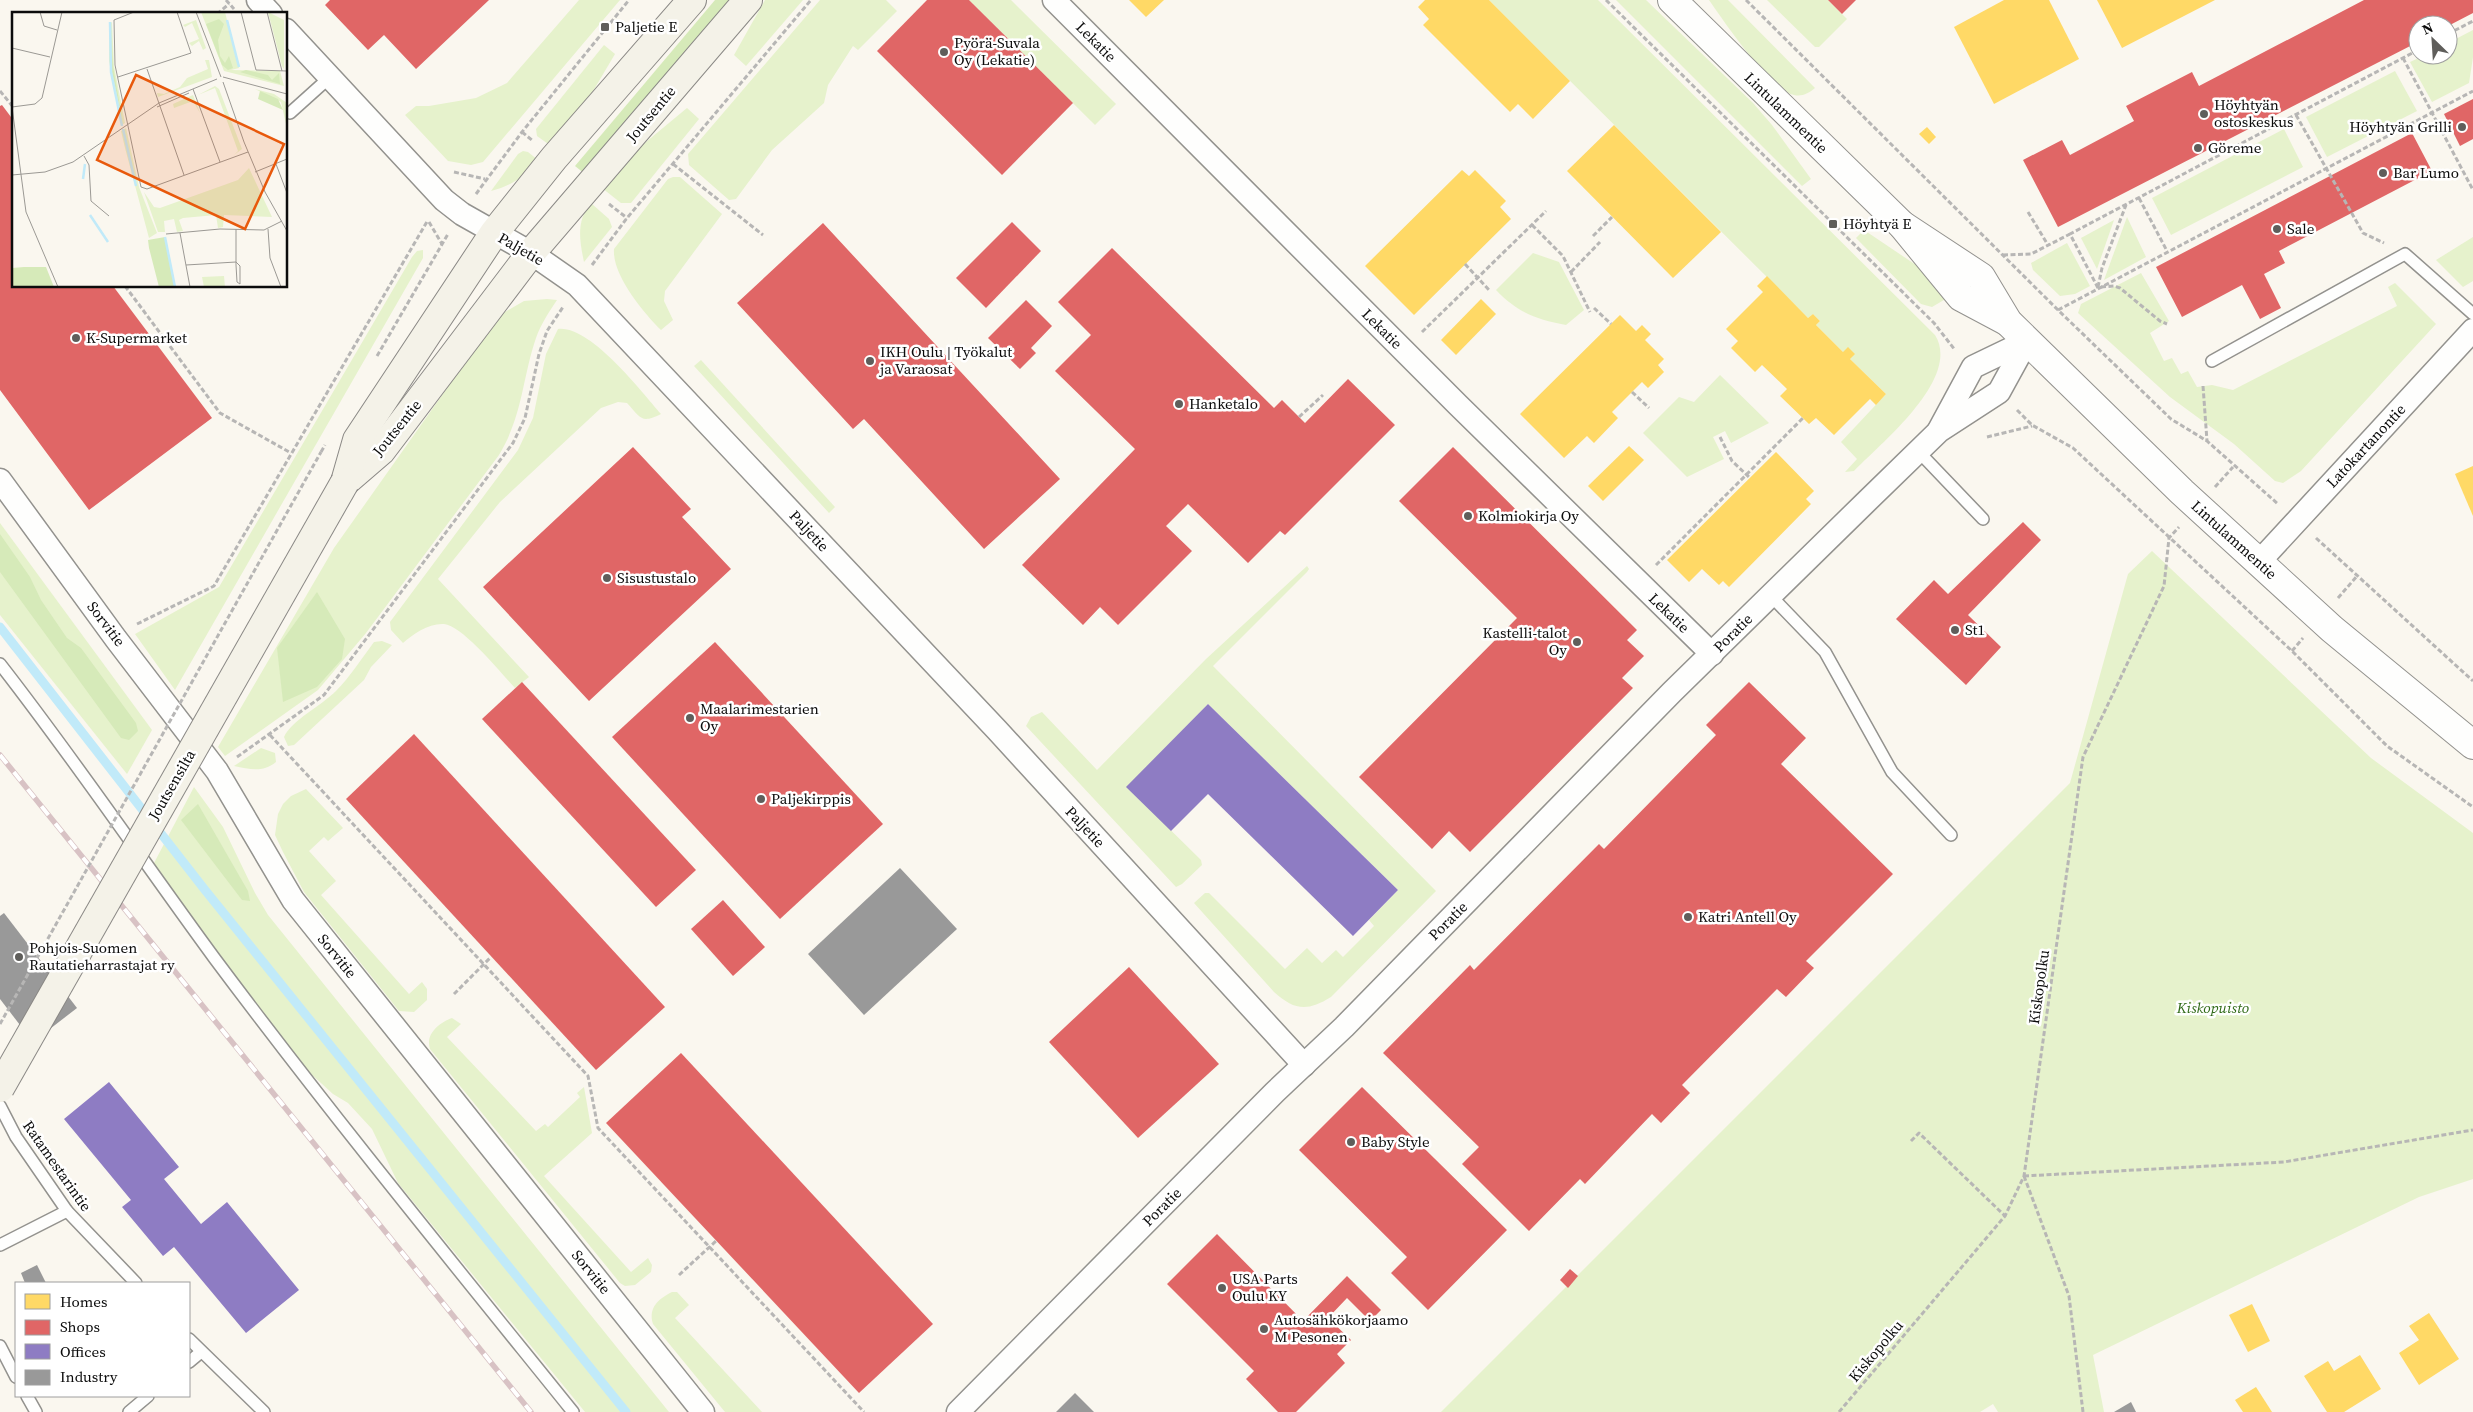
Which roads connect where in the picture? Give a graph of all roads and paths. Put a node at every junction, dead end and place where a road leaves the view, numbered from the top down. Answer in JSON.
{"nodes":[{"id":1,"x":258,"y":0,"type":"edge"},
{"id":2,"x":629,"y":0,"type":"edge"},
{"id":3,"x":692,"y":0,"type":"edge"},
{"id":4,"x":748,"y":0,"type":"edge"},
{"id":5,"x":812,"y":0,"type":"edge"},
{"id":6,"x":1054,"y":0,"type":"edge"},
{"id":7,"x":1606,"y":0,"type":"edge"},
{"id":8,"x":1672,"y":0,"type":"edge"},
{"id":9,"x":1746,"y":0,"type":"edge"},
{"id":10,"x":229,"y":4,"type":"dead end"},
{"id":11,"x":219,"y":12,"type":"edge"},
{"id":12,"x":269,"y":12,"type":"edge"},
{"id":13,"x":2473,"y":21,"type":"edge"},
{"id":14,"x":2458,"y":29,"type":"edge"},
{"id":15,"x":288,"y":32,"type":"edge"},
{"id":16,"x":2408,"y":55,"type":"edge"},
{"id":17,"x":2402,"y":58,"type":"junction"},
{"id":18,"x":330,"y":77,"type":"junction"},
{"id":19,"x":2473,"y":91,"type":"edge"},
{"id":20,"x":1,"y":93,"type":"edge"},
{"id":21,"x":12,"y":106,"type":"edge"},
{"id":22,"x":2431,"y":111,"type":"junction"},
{"id":23,"x":290,"y":113,"type":"dead end"},
{"id":24,"x":2296,"y":115,"type":"junction"},
{"id":25,"x":673,"y":164,"type":"junction"},
{"id":26,"x":2326,"y":169,"type":"junction"},
{"id":27,"x":2473,"y":190,"type":"edge"},
{"id":28,"x":477,"y":191,"type":"dead end"},
{"id":29,"x":2139,"y":198,"type":"junction"},
{"id":30,"x":2126,"y":205,"type":"junction"},
{"id":31,"x":1546,"y":211,"type":"dead end"},
{"id":32,"x":2028,"y":212,"type":"dead end"},
{"id":33,"x":1612,"y":217,"type":"dead end"},
{"id":34,"x":1532,"y":225,"type":"junction"},
{"id":35,"x":494,"y":233,"type":"junction"},
{"id":36,"x":2070,"y":234,"type":"junction"},
{"id":37,"x":448,"y":235,"type":"dead end"},
{"id":38,"x":763,"y":235,"type":"dead end"},
{"id":39,"x":1593,"y":236,"type":"dead end"},
{"id":40,"x":1600,"y":242,"type":"dead end"},
{"id":41,"x":442,"y":244,"type":"junction"},
{"id":42,"x":2048,"y":245,"type":"junction"},
{"id":43,"x":2167,"y":251,"type":"junction"},
{"id":44,"x":531,"y":253,"type":"junction"},
{"id":45,"x":2405,"y":254,"type":"junction"},
{"id":46,"x":2002,"y":255,"type":"junction"},
{"id":47,"x":1465,"y":264,"type":"dead end"},
{"id":48,"x":589,"y":270,"type":"dead end"},
{"id":49,"x":1571,"y":272,"type":"junction"},
{"id":50,"x":1478,"y":278,"type":"junction"},
{"id":51,"x":127,"y":288,"type":"edge"},
{"id":52,"x":2098,"y":288,"type":"junction"},
{"id":53,"x":1490,"y":290,"type":"dead end"},
{"id":54,"x":565,"y":304,"type":"dead end"},
{"id":55,"x":1594,"y":308,"type":"dead end"},
{"id":56,"x":2058,"y":310,"type":"junction"},
{"id":57,"x":1590,"y":312,"type":"dead end"},
{"id":58,"x":2473,"y":314,"type":"edge"},
{"id":59,"x":1611,"y":324,"type":"dead end"},
{"id":60,"x":2167,"y":324,"type":"dead end"},
{"id":61,"x":2473,"y":330,"type":"edge"},
{"id":62,"x":2027,"y":341,"type":"junction"},
{"id":63,"x":1403,"y":350,"type":"junction"},
{"id":64,"x":374,"y":360,"type":"dead end"},
{"id":65,"x":2212,"y":361,"type":"dead end"},
{"id":66,"x":1973,"y":367,"type":"junction"},
{"id":67,"x":2204,"y":386,"type":"dead end"},
{"id":68,"x":1632,"y":392,"type":"dead end"},
{"id":69,"x":1999,"y":392,"type":"junction"},
{"id":70,"x":1323,"y":394,"type":"dead end"},
{"id":71,"x":1648,"y":408,"type":"dead end"},
{"id":72,"x":1300,"y":417,"type":"dead end"},
{"id":73,"x":1803,"y":418,"type":"dead end"},
{"id":74,"x":2032,"y":425,"type":"junction"},
{"id":75,"x":1938,"y":431,"type":"junction"},
{"id":76,"x":1720,"y":437,"type":"dead end"},
{"id":77,"x":1987,"y":437,"type":"dead end"},
{"id":78,"x":2207,"y":441,"type":"junction"},
{"id":79,"x":325,"y":444,"type":"dead end"},
{"id":80,"x":1918,"y":451,"type":"junction"},
{"id":81,"x":291,"y":453,"type":"junction"},
{"id":82,"x":2233,"y":467,"type":"junction"},
{"id":83,"x":1748,"y":477,"type":"junction"},
{"id":84,"x":0,"y":480,"type":"edge"},
{"id":85,"x":345,"y":482,"type":"junction"},
{"id":86,"x":2213,"y":489,"type":"dead end"},
{"id":87,"x":2278,"y":505,"type":"dead end"},
{"id":88,"x":1983,"y":519,"type":"dead end"},
{"id":89,"x":2182,"y":524,"type":"dead end"},
{"id":90,"x":2312,"y":534,"type":"dead end"},
{"id":91,"x":2169,"y":538,"type":"junction"},
{"id":92,"x":2258,"y":563,"type":"junction"},
{"id":93,"x":1654,"y":567,"type":"dead end"},
{"id":94,"x":2357,"y":576,"type":"junction"},
{"id":95,"x":1771,"y":596,"type":"junction"},
{"id":96,"x":2336,"y":600,"type":"dead end"},
{"id":97,"x":2307,"y":633,"type":"dead end"},
{"id":98,"x":116,"y":639,"type":"junction"},
{"id":99,"x":2292,"y":651,"type":"junction"},
{"id":100,"x":1712,"y":654,"type":"junction"},
{"id":101,"x":0,"y":664,"type":"edge"},
{"id":102,"x":2473,"y":681,"type":"edge"},
{"id":103,"x":270,"y":735,"type":"junction"},
{"id":104,"x":2473,"y":745,"type":"edge"},
{"id":105,"x":218,"y":771,"type":"junction"},
{"id":106,"x":2473,"y":807,"type":"edge"},
{"id":107,"x":1952,"y":835,"type":"dead end"},
{"id":108,"x":491,"y":957,"type":"dead end"},
{"id":109,"x":484,"y":965,"type":"junction"},
{"id":110,"x":454,"y":994,"type":"dead end"},
{"id":111,"x":0,"y":1024,"type":"edge"},
{"id":112,"x":1304,"y":1065,"type":"junction"},
{"id":113,"x":0,"y":1088,"type":"edge"},
{"id":114,"x":0,"y":1106,"type":"edge"},
{"id":115,"x":2473,"y":1130,"type":"edge"},
{"id":116,"x":1911,"y":1141,"type":"dead end"},
{"id":117,"x":2024,"y":1176,"type":"junction"},
{"id":118,"x":67,"y":1211,"type":"junction"},
{"id":119,"x":2004,"y":1216,"type":"junction"},
{"id":120,"x":716,"y":1241,"type":"dead end"},
{"id":121,"x":0,"y":1245,"type":"edge"},
{"id":122,"x":710,"y":1247,"type":"junction"},
{"id":123,"x":679,"y":1275,"type":"dead end"},
{"id":124,"x":135,"y":1282,"type":"edge"},
{"id":125,"x":190,"y":1340,"type":"edge"},
{"id":126,"x":0,"y":1346,"type":"edge"},
{"id":127,"x":201,"y":1352,"type":"junction"},
{"id":128,"x":190,"y":1361,"type":"edge"},
{"id":129,"x":15,"y":1375,"type":"edge"},
{"id":130,"x":28,"y":1397,"type":"edge"},
{"id":131,"x":147,"y":1397,"type":"edge"},
{"id":132,"x":36,"y":1412,"type":"edge"},
{"id":133,"x":129,"y":1412,"type":"edge"},
{"id":134,"x":264,"y":1412,"type":"edge"},
{"id":135,"x":573,"y":1412,"type":"edge"},
{"id":136,"x":703,"y":1412,"type":"edge"},
{"id":137,"x":864,"y":1412,"type":"edge"},
{"id":138,"x":958,"y":1412,"type":"edge"},
{"id":139,"x":1839,"y":1412,"type":"edge"},
{"id":140,"x":2083,"y":1412,"type":"edge"}],
"edges":[{"from":1,"to":12,"type":"street"},
{"from":2,"to":28,"type":"path"},
{"from":3,"to":35,"type":"main road","name":"Joutsentie"},
{"from":4,"to":44,"type":"main road","name":"Joutsentie"},
{"from":5,"to":25,"type":"path"},
{"from":6,"to":63,"type":"street","name":"Lekatie"},
{"from":7,"to":66,"type":"path"},
{"from":8,"to":62,"type":"street","name":"Lintulammentie"},
{"from":9,"to":46,"type":"path"},
{"from":10,"to":11,"type":"path"},
{"from":13,"to":14,"type":"path"},
{"from":15,"to":18,"type":"street","name":"Paljetie"},
{"from":16,"to":17,"type":"path"},
{"from":17,"to":22,"type":"path"},
{"from":17,"to":24,"type":"path"},
{"from":18,"to":23,"type":"lane"},
{"from":18,"to":35,"type":"street","name":"Paljetie"},
{"from":19,"to":22,"type":"path"},
{"from":20,"to":21,"type":"path"},
{"from":22,"to":26,"type":"path"},
{"from":22,"to":27,"type":"path"},
{"from":24,"to":26,"type":"path"},
{"from":24,"to":29,"type":"path"},
{"from":25,"to":38,"type":"path"},
{"from":25,"to":48,"type":"path"},
{"from":26,"to":43,"type":"path"},
{"from":26,"to":45,"type":"path"},
{"from":29,"to":30,"type":"path"},
{"from":29,"to":43,"type":"path"},
{"from":30,"to":36,"type":"path"},
{"from":30,"to":52,"type":"path"},
{"from":31,"to":34,"type":"path"},
{"from":32,"to":42,"type":"path"},
{"from":33,"to":39,"type":"path"},
{"from":34,"to":49,"type":"path"},
{"from":34,"to":50,"type":"path"},
{"from":35,"to":44,"type":"street","name":"Paljetie"},
{"from":35,"to":85,"type":"main road","name":"Joutsentie"},
{"from":36,"to":42,"type":"path"},
{"from":36,"to":52,"type":"path"},
{"from":37,"to":41,"type":"path"},
{"from":40,"to":49,"type":"path"},
{"from":41,"to":64,"type":"path"},
{"from":41,"to":81,"type":"path"},
{"from":42,"to":46,"type":"path"},
{"from":43,"to":52,"type":"path"},
{"from":44,"to":85,"type":"main road","name":"Joutsentie"},
{"from":44,"to":112,"type":"street","name":"Paljetie"},
{"from":45,"to":58,"type":"lane"},
{"from":45,"to":65,"type":"lane"},
{"from":46,"to":56,"type":"path"},
{"from":47,"to":50,"type":"path"},
{"from":49,"to":57,"type":"path"},
{"from":50,"to":53,"type":"path"},
{"from":50,"to":63,"type":"path"},
{"from":51,"to":81,"type":"path"},
{"from":52,"to":56,"type":"path"},
{"from":52,"to":60,"type":"path"},
{"from":54,"to":103,"type":"path"},
{"from":55,"to":59,"type":"path"},
{"from":56,"to":78,"type":"path"},
{"from":61,"to":92,"type":"street","name":"Latokartanontie"},
{"from":62,"to":66,"type":"street"},
{"from":62,"to":69,"type":"street","name":"Poratie"},
{"from":62,"to":92,"type":"street","name":"Lintulammentie"},
{"from":63,"to":100,"type":"street","name":"Lekatie"},
{"from":66,"to":75,"type":"street","name":"Poratie"},
{"from":67,"to":78,"type":"path"},
{"from":68,"to":71,"type":"path"},
{"from":69,"to":74,"type":"path"},
{"from":69,"to":75,"type":"street","name":"Poratie"},
{"from":70,"to":72,"type":"path"},
{"from":73,"to":83,"type":"path"},
{"from":74,"to":77,"type":"path"},
{"from":74,"to":91,"type":"path"},
{"from":75,"to":80,"type":"street","name":"Poratie"},
{"from":76,"to":83,"type":"path"},
{"from":78,"to":82,"type":"path"},
{"from":79,"to":111,"type":"path","bridge":true},
{"from":80,"to":88,"type":"lane"},
{"from":80,"to":95,"type":"street","name":"Poratie"},
{"from":81,"to":98,"type":"path"},
{"from":82,"to":86,"type":"path"},
{"from":82,"to":87,"type":"path"},
{"from":83,"to":93,"type":"path"},
{"from":84,"to":98,"type":"street","name":"Sorvitie"},
{"from":85,"to":113,"type":"main road","name":"Joutsensilta","bridge":true},
{"from":89,"to":91,"type":"path"},
{"from":90,"to":94,"type":"path"},
{"from":91,"to":99,"type":"path"},
{"from":91,"to":117,"type":"path","name":"Kiskopolku"},
{"from":92,"to":104,"type":"street","name":"Lintulammentie"},
{"from":94,"to":96,"type":"path"},
{"from":94,"to":102,"type":"path"},
{"from":95,"to":100,"type":"street","name":"Poratie"},
{"from":95,"to":107,"type":"lane"},
{"from":97,"to":99,"type":"path"},
{"from":98,"to":105,"type":"street","name":"Sorvitie"},
{"from":99,"to":106,"type":"path"},
{"from":100,"to":112,"type":"street","name":"Poratie"},
{"from":101,"to":135,"type":"lane"},
{"from":103,"to":105,"type":"path"},
{"from":103,"to":109,"type":"path"},
{"from":105,"to":136,"type":"street","name":"Sorvitie"},
{"from":108,"to":109,"type":"path"},
{"from":109,"to":110,"type":"path"},
{"from":109,"to":122,"type":"path"},
{"from":112,"to":138,"type":"street","name":"Poratie"},
{"from":114,"to":118,"type":"lane","name":"Ratamestarintie"},
{"from":115,"to":117,"type":"path"},
{"from":116,"to":119,"type":"path"},
{"from":117,"to":119,"type":"path","name":"Kiskopolku"},
{"from":117,"to":140,"type":"path"},
{"from":118,"to":121,"type":"lane"},
{"from":118,"to":124,"type":"lane","name":"Ratamestarintie"},
{"from":119,"to":139,"type":"path","name":"Kiskopolku"},
{"from":120,"to":122,"type":"path"},
{"from":122,"to":123,"type":"path"},
{"from":122,"to":137,"type":"path"},
{"from":125,"to":127,"type":"lane"},
{"from":126,"to":129,"type":"lane"},
{"from":127,"to":128,"type":"lane"},
{"from":127,"to":134,"type":"lane"},
{"from":130,"to":132,"type":"lane"},
{"from":131,"to":133,"type":"lane"}]}
